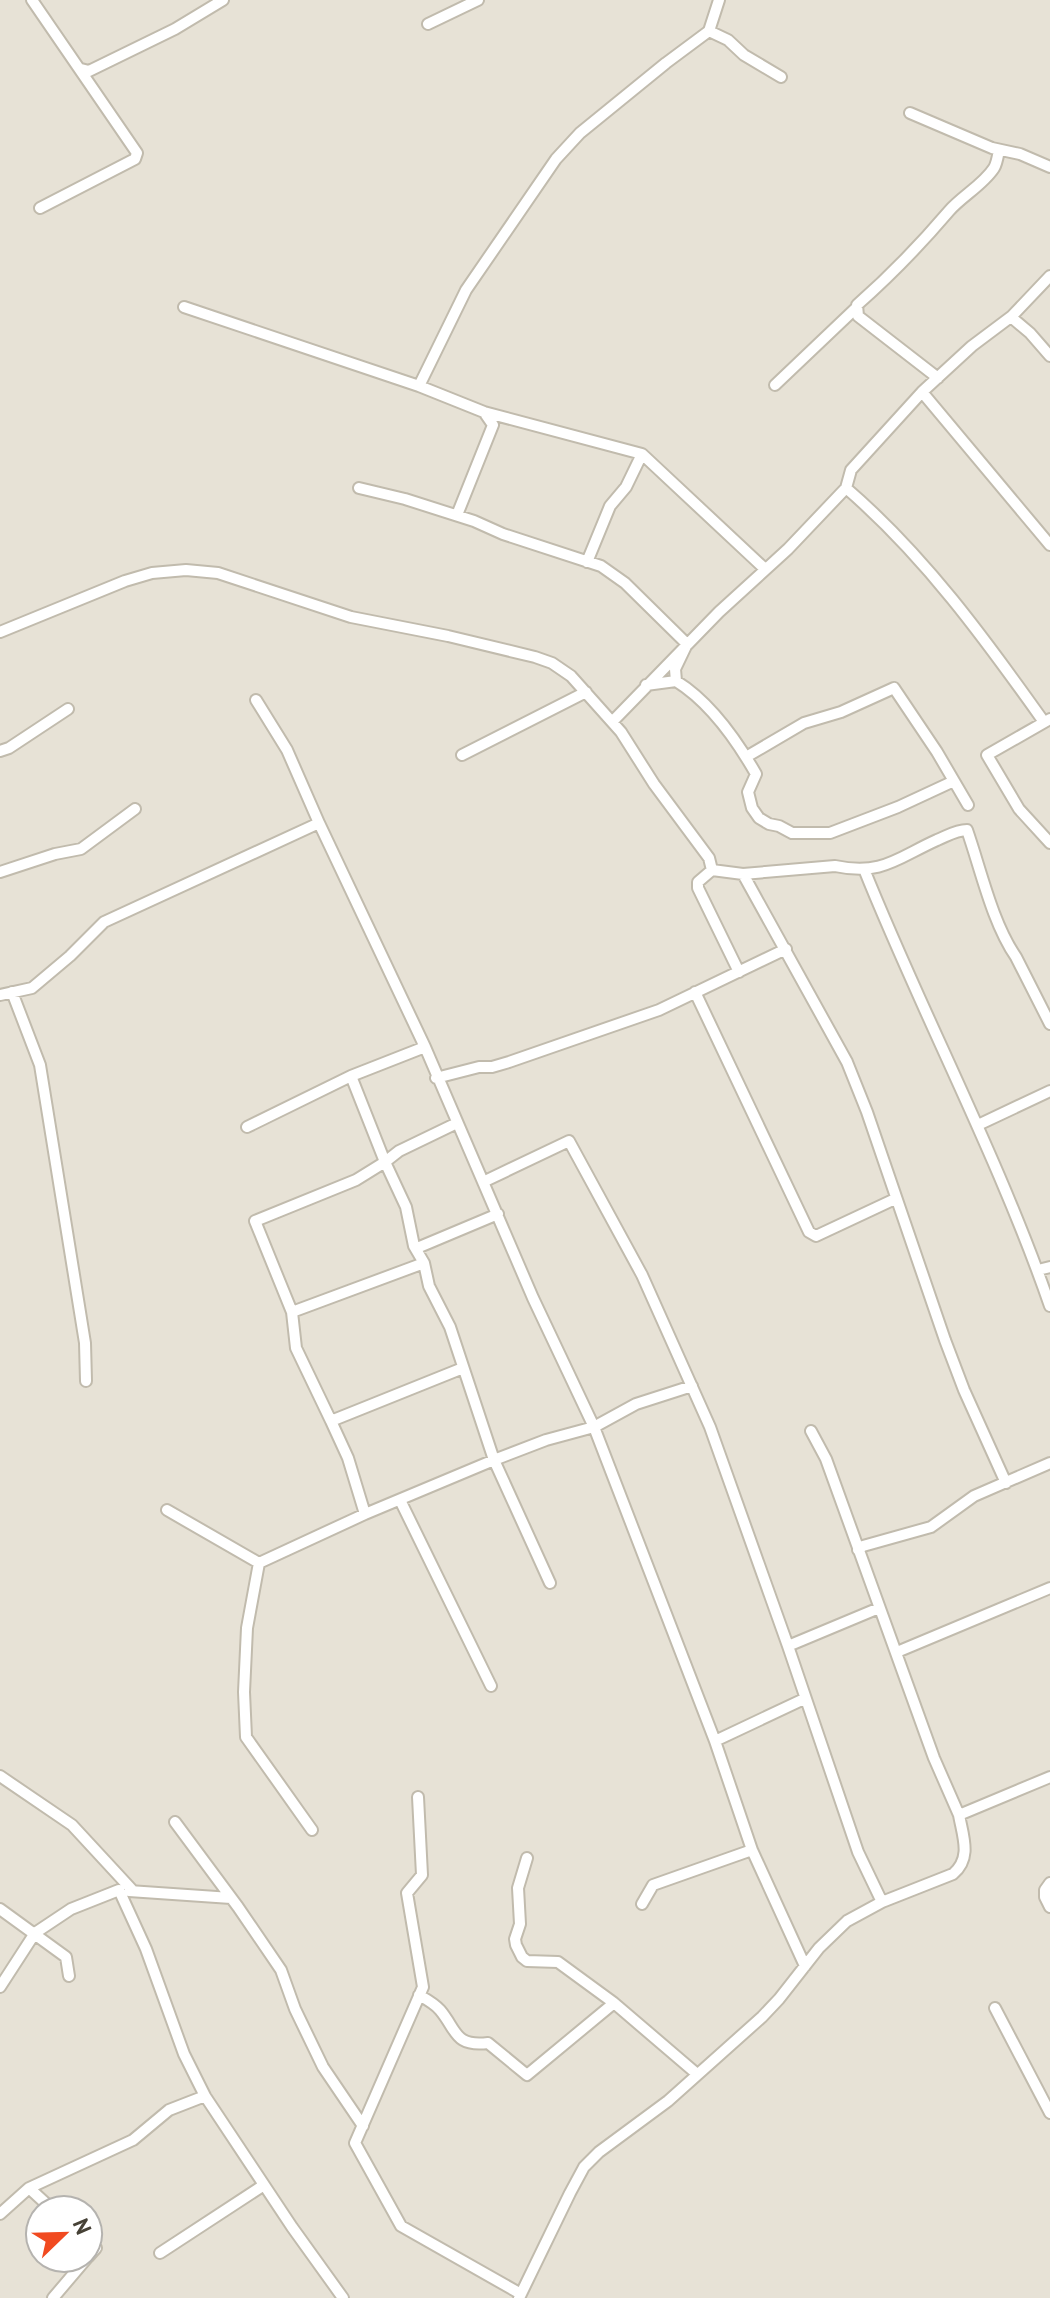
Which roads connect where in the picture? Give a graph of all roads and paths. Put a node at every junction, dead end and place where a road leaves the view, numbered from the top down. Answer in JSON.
{"nodes":[{"id":1,"x":32,"y":0,"type":"edge"},
{"id":2,"x":223,"y":0,"type":"edge"},
{"id":3,"x":478,"y":0,"type":"edge"},
{"id":4,"x":719,"y":0,"type":"edge"},
{"id":5,"x":428,"y":24,"type":"dead end"},
{"id":6,"x":709,"y":31,"type":"junction"},
{"id":7,"x":85,"y":70,"type":"junction"},
{"id":8,"x":781,"y":77,"type":"dead end"},
{"id":9,"x":910,"y":113,"type":"dead end"},
{"id":10,"x":999,"y":150,"type":"junction"},
{"id":11,"x":1050,"y":167,"type":"edge"},
{"id":12,"x":40,"y":208,"type":"dead end"},
{"id":13,"x":1050,"y":276,"type":"edge"},
{"id":14,"x":184,"y":307,"type":"dead end"},
{"id":15,"x":856,"y":308,"type":"junction"},
{"id":16,"x":1011,"y":317,"type":"junction"},
{"id":17,"x":1050,"y":356,"type":"edge"},
{"id":18,"x":938,"y":378,"type":"junction"},
{"id":19,"x":775,"y":385,"type":"dead end"},
{"id":20,"x":419,"y":386,"type":"junction"},
{"id":21,"x":922,"y":392,"type":"junction"},
{"id":22,"x":484,"y":412,"type":"junction"},
{"id":23,"x":642,"y":454,"type":"junction"},
{"id":24,"x":359,"y":488,"type":"dead end"},
{"id":25,"x":846,"y":488,"type":"junction"},
{"id":26,"x":457,"y":515,"type":"junction"},
{"id":27,"x":1050,"y":545,"type":"edge"},
{"id":28,"x":587,"y":562,"type":"junction"},
{"id":29,"x":765,"y":569,"type":"junction"},
{"id":30,"x":0,"y":632,"type":"edge"},
{"id":31,"x":687,"y":644,"type":"junction"},
{"id":32,"x":676,"y":681,"type":"junction"},
{"id":33,"x":646,"y":685,"type":"junction"},
{"id":34,"x":586,"y":692,"type":"junction"},
{"id":35,"x":256,"y":700,"type":"dead end"},
{"id":36,"x":68,"y":709,"type":"dead end"},
{"id":37,"x":1047,"y":720,"type":"edge"},
{"id":38,"x":612,"y":722,"type":"junction"},
{"id":39,"x":0,"y":751,"type":"edge"},
{"id":40,"x":462,"y":755,"type":"dead end"},
{"id":41,"x":746,"y":757,"type":"junction"},
{"id":42,"x":954,"y":781,"type":"junction"},
{"id":43,"x":968,"y":805,"type":"dead end"},
{"id":44,"x":135,"y":809,"type":"dead end"},
{"id":45,"x":319,"y":823,"type":"junction"},
{"id":46,"x":1050,"y":843,"type":"edge"},
{"id":47,"x":864,"y":869,"type":"junction"},
{"id":48,"x":712,"y":870,"type":"junction"},
{"id":49,"x":0,"y":872,"type":"edge"},
{"id":50,"x":743,"y":874,"type":"junction"},
{"id":51,"x":786,"y":949,"type":"junction"},
{"id":52,"x":739,"y":972,"type":"junction"},
{"id":53,"x":12,"y":992,"type":"junction"},
{"id":54,"x":695,"y":992,"type":"junction"},
{"id":55,"x":0,"y":995,"type":"edge"},
{"id":56,"x":1050,"y":1024,"type":"edge"},
{"id":57,"x":425,"y":1047,"type":"junction"},
{"id":58,"x":351,"y":1076,"type":"junction"},
{"id":59,"x":436,"y":1078,"type":"junction"},
{"id":60,"x":1050,"y":1091,"type":"edge"},
{"id":61,"x":457,"y":1123,"type":"junction"},
{"id":62,"x":978,"y":1125,"type":"junction"},
{"id":63,"x":247,"y":1127,"type":"dead end"},
{"id":64,"x":385,"y":1162,"type":"junction"},
{"id":65,"x":483,"y":1182,"type":"junction"},
{"id":66,"x":895,"y":1199,"type":"junction"},
{"id":67,"x":498,"y":1214,"type":"junction"},
{"id":68,"x":417,"y":1248,"type":"junction"},
{"id":69,"x":424,"y":1263,"type":"junction"},
{"id":70,"x":1050,"y":1267,"type":"edge"},
{"id":71,"x":1038,"y":1270,"type":"junction"},
{"id":72,"x":1050,"y":1306,"type":"edge"},
{"id":73,"x":292,"y":1312,"type":"junction"},
{"id":74,"x":463,"y":1368,"type":"junction"},
{"id":75,"x":86,"y":1381,"type":"dead end"},
{"id":76,"x":692,"y":1386,"type":"junction"},
{"id":77,"x":331,"y":1421,"type":"junction"},
{"id":78,"x":594,"y":1427,"type":"junction"},
{"id":79,"x":811,"y":1431,"type":"dead end"},
{"id":80,"x":494,"y":1460,"type":"junction"},
{"id":81,"x":1050,"y":1463,"type":"edge"},
{"id":82,"x":1006,"y":1483,"type":"junction"},
{"id":83,"x":400,"y":1500,"type":"junction"},
{"id":84,"x":167,"y":1510,"type":"dead end"},
{"id":85,"x":365,"y":1514,"type":"junction"},
{"id":86,"x":858,"y":1550,"type":"junction"},
{"id":87,"x":259,"y":1563,"type":"junction"},
{"id":88,"x":550,"y":1583,"type":"dead end"},
{"id":89,"x":1050,"y":1588,"type":"edge"},
{"id":90,"x":879,"y":1608,"type":"junction"},
{"id":91,"x":788,"y":1646,"type":"junction"},
{"id":92,"x":897,"y":1652,"type":"junction"},
{"id":93,"x":491,"y":1686,"type":"dead end"},
{"id":94,"x":804,"y":1699,"type":"junction"},
{"id":95,"x":715,"y":1741,"type":"junction"},
{"id":96,"x":0,"y":1776,"type":"edge"},
{"id":97,"x":1050,"y":1777,"type":"edge"},
{"id":98,"x":418,"y":1797,"type":"dead end"},
{"id":99,"x":959,"y":1815,"type":"junction"},
{"id":100,"x":175,"y":1822,"type":"dead end"},
{"id":101,"x":312,"y":1830,"type":"dead end"},
{"id":102,"x":752,"y":1850,"type":"junction"},
{"id":103,"x":527,"y":1858,"type":"dead end"},
{"id":104,"x":1050,"y":1883,"type":"edge"},
{"id":105,"x":119,"y":1890,"type":"junction"},
{"id":106,"x":133,"y":1891,"type":"junction"},
{"id":107,"x":231,"y":1898,"type":"junction"},
{"id":108,"x":882,"y":1902,"type":"junction"},
{"id":109,"x":642,"y":1904,"type":"dead end"},
{"id":110,"x":1050,"y":1907,"type":"edge"},
{"id":111,"x":0,"y":1909,"type":"edge"},
{"id":112,"x":35,"y":1933,"type":"junction"},
{"id":113,"x":805,"y":1966,"type":"junction"},
{"id":114,"x":69,"y":1976,"type":"dead end"},
{"id":115,"x":0,"y":1987,"type":"edge"},
{"id":116,"x":419,"y":1995,"type":"junction"},
{"id":117,"x":614,"y":2003,"type":"junction"},
{"id":118,"x":995,"y":2008,"type":"dead end"},
{"id":119,"x":697,"y":2074,"type":"junction"},
{"id":120,"x":205,"y":2096,"type":"junction"},
{"id":121,"x":1050,"y":2113,"type":"edge"},
{"id":122,"x":363,"y":2126,"type":"junction"},
{"id":123,"x":264,"y":2185,"type":"junction"},
{"id":124,"x":29,"y":2188,"type":"junction"},
{"id":125,"x":36,"y":2194,"type":"edge"},
{"id":126,"x":0,"y":2214,"type":"edge"},
{"id":127,"x":160,"y":2253,"type":"dead end"},
{"id":128,"x":74,"y":2274,"type":"edge"},
{"id":129,"x":520,"y":2296,"type":"edge"},
{"id":130,"x":53,"y":2298,"type":"edge"},
{"id":131,"x":343,"y":2298,"type":"edge"}],
"edges":[{"from":1,"to":7,"type":"street"},
{"from":2,"to":7,"type":"street"},
{"from":3,"to":5,"type":"street"},
{"from":4,"to":6,"type":"street"},
{"from":6,"to":8,"type":"street"},
{"from":6,"to":20,"type":"street"},
{"from":7,"to":12,"type":"street"},
{"from":9,"to":10,"type":"street"},
{"from":10,"to":11,"type":"street"},
{"from":10,"to":15,"type":"street"},
{"from":13,"to":16,"type":"street"},
{"from":14,"to":20,"type":"street"},
{"from":15,"to":18,"type":"street"},
{"from":15,"to":19,"type":"street"},
{"from":16,"to":17,"type":"street"},
{"from":16,"to":18,"type":"street"},
{"from":18,"to":21,"type":"street"},
{"from":20,"to":22,"type":"street"},
{"from":21,"to":25,"type":"street"},
{"from":21,"to":27,"type":"street"},
{"from":22,"to":23,"type":"street"},
{"from":22,"to":26,"type":"street"},
{"from":23,"to":28,"type":"street"},
{"from":23,"to":29,"type":"street"},
{"from":24,"to":26,"type":"street"},
{"from":25,"to":29,"type":"street"},
{"from":25,"to":37,"type":"street"},
{"from":26,"to":28,"type":"street"},
{"from":28,"to":31,"type":"street"},
{"from":29,"to":31,"type":"street"},
{"from":30,"to":34,"type":"street"},
{"from":31,"to":32,"type":"street"},
{"from":31,"to":33,"type":"street"},
{"from":32,"to":33,"type":"street"},
{"from":32,"to":41,"type":"street"},
{"from":33,"to":38,"type":"street"},
{"from":34,"to":38,"type":"street"},
{"from":34,"to":40,"type":"street"},
{"from":35,"to":45,"type":"street"},
{"from":36,"to":39,"type":"street"},
{"from":37,"to":46,"type":"street"},
{"from":38,"to":48,"type":"street"},
{"from":41,"to":42,"type":"street"},
{"from":41,"to":42,"type":"street"},
{"from":42,"to":43,"type":"street"},
{"from":44,"to":49,"type":"street"},
{"from":45,"to":53,"type":"street"},
{"from":45,"to":57,"type":"street"},
{"from":47,"to":50,"type":"street"},
{"from":47,"to":56,"type":"street"},
{"from":47,"to":62,"type":"street"},
{"from":48,"to":50,"type":"street"},
{"from":48,"to":52,"type":"street"},
{"from":50,"to":51,"type":"street"},
{"from":51,"to":52,"type":"street"},
{"from":51,"to":66,"type":"street"},
{"from":52,"to":54,"type":"street"},
{"from":53,"to":55,"type":"street"},
{"from":53,"to":75,"type":"street"},
{"from":54,"to":59,"type":"street"},
{"from":54,"to":66,"type":"street"},
{"from":57,"to":58,"type":"street"},
{"from":57,"to":59,"type":"street"},
{"from":58,"to":63,"type":"street"},
{"from":58,"to":64,"type":"street"},
{"from":59,"to":61,"type":"street"},
{"from":60,"to":62,"type":"street"},
{"from":61,"to":64,"type":"street"},
{"from":61,"to":65,"type":"street"},
{"from":62,"to":71,"type":"street"},
{"from":64,"to":68,"type":"street"},
{"from":64,"to":73,"type":"street"},
{"from":65,"to":67,"type":"street"},
{"from":65,"to":76,"type":"street"},
{"from":66,"to":82,"type":"street"},
{"from":67,"to":68,"type":"street"},
{"from":67,"to":78,"type":"street"},
{"from":68,"to":69,"type":"street"},
{"from":69,"to":73,"type":"street"},
{"from":69,"to":74,"type":"street"},
{"from":70,"to":71,"type":"street"},
{"from":71,"to":72,"type":"street"},
{"from":73,"to":77,"type":"street"},
{"from":74,"to":77,"type":"street"},
{"from":74,"to":80,"type":"street"},
{"from":76,"to":78,"type":"street"},
{"from":76,"to":91,"type":"street"},
{"from":77,"to":85,"type":"street"},
{"from":78,"to":80,"type":"street"},
{"from":78,"to":95,"type":"street"},
{"from":79,"to":86,"type":"street"},
{"from":80,"to":83,"type":"street"},
{"from":80,"to":88,"type":"street"},
{"from":81,"to":82,"type":"street"},
{"from":82,"to":86,"type":"street"},
{"from":83,"to":85,"type":"street"},
{"from":83,"to":93,"type":"street"},
{"from":84,"to":87,"type":"street"},
{"from":85,"to":87,"type":"street"},
{"from":86,"to":90,"type":"street"},
{"from":87,"to":101,"type":"street"},
{"from":89,"to":92,"type":"street"},
{"from":90,"to":91,"type":"street"},
{"from":90,"to":92,"type":"street"},
{"from":91,"to":94,"type":"street"},
{"from":92,"to":99,"type":"street"},
{"from":94,"to":95,"type":"street"},
{"from":94,"to":108,"type":"street"},
{"from":95,"to":102,"type":"street"},
{"from":96,"to":106,"type":"street"},
{"from":97,"to":99,"type":"street"},
{"from":98,"to":116,"type":"street"},
{"from":99,"to":108,"type":"street"},
{"from":100,"to":107,"type":"street"},
{"from":102,"to":109,"type":"street"},
{"from":102,"to":113,"type":"street"},
{"from":103,"to":117,"type":"street"},
{"from":104,"to":110,"type":"street"},
{"from":105,"to":106,"type":"street"},
{"from":105,"to":112,"type":"street"},
{"from":105,"to":120,"type":"street"},
{"from":106,"to":107,"type":"street"},
{"from":107,"to":122,"type":"street"},
{"from":108,"to":113,"type":"street"},
{"from":111,"to":112,"type":"street"},
{"from":112,"to":114,"type":"street"},
{"from":112,"to":115,"type":"street"},
{"from":113,"to":119,"type":"street"},
{"from":116,"to":117,"type":"street"},
{"from":116,"to":122,"type":"street"},
{"from":117,"to":119,"type":"street"},
{"from":118,"to":121,"type":"street"},
{"from":119,"to":129,"type":"street"},
{"from":120,"to":123,"type":"street"},
{"from":120,"to":124,"type":"street"},
{"from":122,"to":129,"type":"street"},
{"from":123,"to":127,"type":"street"},
{"from":123,"to":131,"type":"street"},
{"from":124,"to":125,"type":"street"},
{"from":124,"to":126,"type":"street"},
{"from":128,"to":130,"type":"street"}]}
